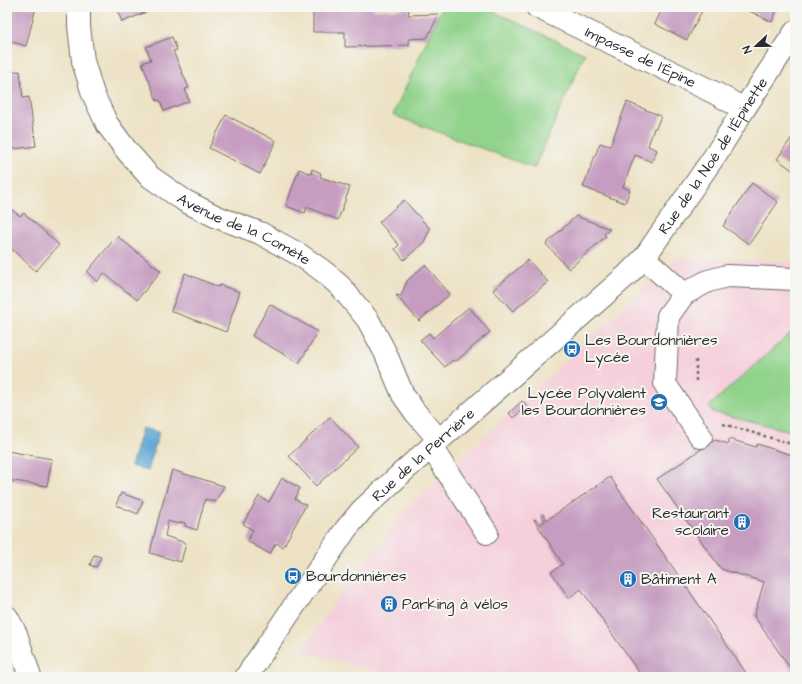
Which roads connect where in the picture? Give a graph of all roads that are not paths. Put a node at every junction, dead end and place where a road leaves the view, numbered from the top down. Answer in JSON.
{"nodes":[{"id":1,"x":79,"y":7,"type":"edge"},
{"id":2,"x":537,"y":7,"type":"edge"},
{"id":3,"x":795,"y":32,"type":"edge"},
{"id":4,"x":788,"y":55,"type":"edge"},
{"id":5,"x":744,"y":109,"type":"junction"},
{"id":6,"x":644,"y":258,"type":"junction"},
{"id":7,"x":626,"y":276,"type":"joint"},
{"id":8,"x":795,"y":279,"type":"edge"},
{"id":9,"x":684,"y":294,"type":"junction"},
{"id":10,"x":701,"y":437,"type":"dead end"},
{"id":11,"x":435,"y":443,"type":"junction"},
{"id":12,"x":486,"y":532,"type":"dead end"},
{"id":13,"x":7,"y":617,"type":"edge"},
{"id":14,"x":15,"y":655,"type":"edge"},
{"id":15,"x":250,"y":670,"type":"edge"},
{"id":16,"x":30,"y":677,"type":"edge"}],
"edges":[{"from":1,"to":11,"type":"street","name":"Avenue de la Comète"},
{"from":2,"to":5,"type":"street","name":"Impasse de l'Épine"},
{"from":3,"to":4,"type":"street","name":"Rue de la Noé de l'Épinette"},
{"from":4,"to":5,"type":"street","name":"Rue de la Noé de l'Épinette"},
{"from":5,"to":6,"type":"street","name":"Rue de la Noé de l'Épinette"},
{"from":6,"to":7,"type":"street","name":"Rue de la Noé de l'Épinette"},
{"from":6,"to":9,"type":"street"},
{"from":7,"to":11,"type":"street","name":"Rue de la Perrière"},
{"from":8,"to":9,"type":"street"},
{"from":9,"to":10,"type":"street"},
{"from":11,"to":12,"type":"street","name":"Avenue de la Comète"},
{"from":11,"to":15,"type":"street","name":"Rue de la Perrière"},
{"from":13,"to":14,"type":"street"},
{"from":14,"to":16,"type":"street"}]}
